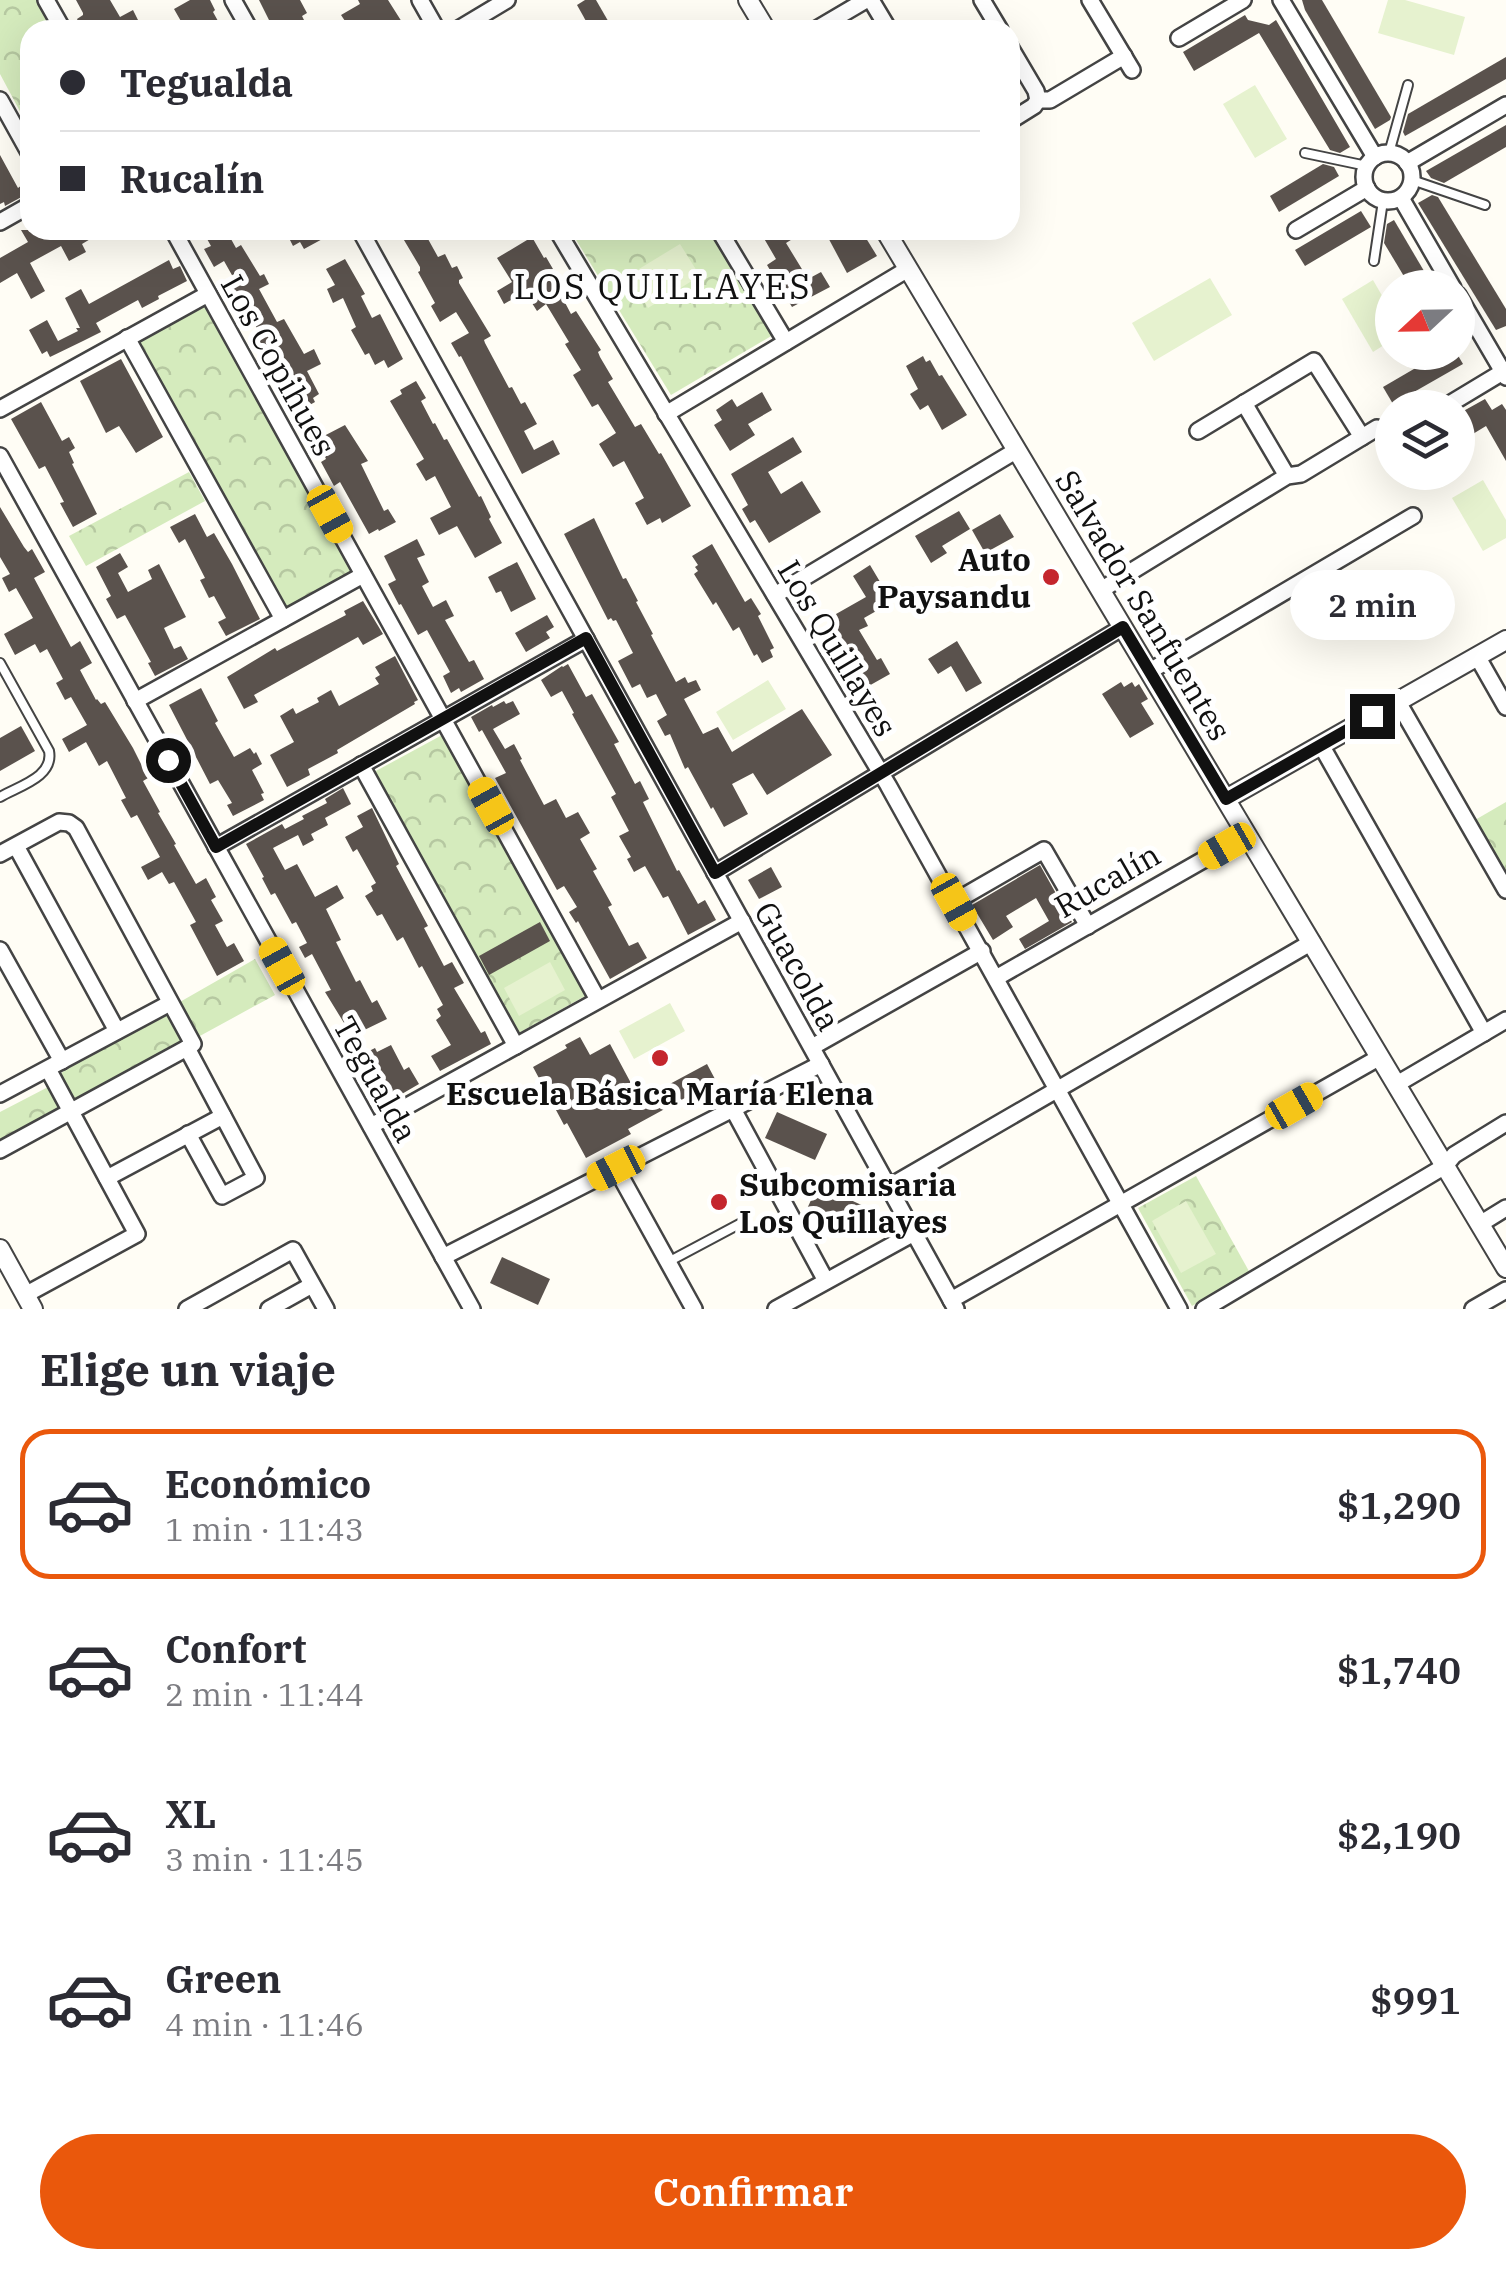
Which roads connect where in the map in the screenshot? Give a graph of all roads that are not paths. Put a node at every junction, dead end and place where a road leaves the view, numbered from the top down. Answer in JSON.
{"nodes":[{"id":1,"x":507,"y":0,"type":"edge"},
{"id":2,"x":868,"y":0,"type":"edge"},
{"id":3,"x":1090,"y":0,"type":"edge"},
{"id":4,"x":1243,"y":0,"type":"edge"},
{"id":5,"x":1281,"y":0,"type":"edge"},
{"id":6,"x":474,"y":20,"type":"edge"},
{"id":7,"x":833,"y":20,"type":"edge"},
{"id":8,"x":1180,"y":38,"type":"dead end"},
{"id":9,"x":1020,"y":64,"type":"edge"},
{"id":10,"x":1408,"y":85,"type":"dead end"},
{"id":11,"x":0,"y":100,"type":"edge"},
{"id":12,"x":1038,"y":100,"type":"junction"},
{"id":13,"x":1506,"y":105,"type":"edge"},
{"id":14,"x":1020,"y":114,"type":"edge"},
{"id":15,"x":20,"y":136,"type":"edge"},
{"id":16,"x":1305,"y":153,"type":"dead end"},
{"id":17,"x":1377,"y":159,"type":"junction"},
{"id":18,"x":1407,"y":163,"type":"junction"},
{"id":19,"x":1412,"y":180,"type":"junction"},
{"id":20,"x":1367,"y":188,"type":"junction"},
{"id":21,"x":1400,"y":198,"type":"junction"},
{"id":22,"x":1383,"y":201,"type":"junction"},
{"id":23,"x":1485,"y":205,"type":"dead end"},
{"id":24,"x":1296,"y":230,"type":"dead end"},
{"id":25,"x":178,"y":240,"type":"edge"},
{"id":26,"x":366,"y":240,"type":"edge"},
{"id":27,"x":563,"y":240,"type":"edge"},
{"id":28,"x":725,"y":240,"type":"edge"},
{"id":29,"x":891,"y":240,"type":"edge"},
{"id":30,"x":1374,"y":262,"type":"dead end"},
{"id":31,"x":908,"y":268,"type":"junction"},
{"id":32,"x":1442,"y":270,"type":"edge"},
{"id":33,"x":208,"y":294,"type":"junction"},
{"id":34,"x":1475,"y":323,"type":"edge"},
{"id":35,"x":127,"y":338,"type":"junction"},
{"id":36,"x":786,"y":342,"type":"junction"},
{"id":37,"x":1505,"y":373,"type":"edge"},
{"id":38,"x":1475,"y":390,"type":"edge"},
{"id":39,"x":1244,"y":403,"type":"junction"},
{"id":40,"x":0,"y":409,"type":"edge"},
{"id":41,"x":666,"y":414,"type":"junction"},
{"id":42,"x":1375,"y":430,"type":"edge"},
{"id":43,"x":1198,"y":432,"type":"dead end"},
{"id":44,"x":1362,"y":437,"type":"junction"},
{"id":45,"x":1017,"y":450,"type":"junction"},
{"id":46,"x":0,"y":456,"type":"edge"},
{"id":47,"x":1288,"y":476,"type":"junction"},
{"id":48,"x":1414,"y":516,"type":"dead end"},
{"id":49,"x":363,"y":575,"type":"junction"},
{"id":50,"x":1101,"y":590,"type":"junction"},
{"id":51,"x":775,"y":595,"type":"junction"},
{"id":52,"x":283,"y":620,"type":"junction"},
{"id":53,"x":1123,"y":627,"type":"junction"},
{"id":54,"x":586,"y":638,"type":"junction"},
{"id":55,"x":1506,"y":640,"type":"edge"},
{"id":56,"x":1477,"y":656,"type":"junction"},
{"id":57,"x":0,"y":663,"type":"edge"},
{"id":58,"x":1150,"y":672,"type":"junction"},
{"id":59,"x":135,"y":701,"type":"junction"},
{"id":60,"x":1398,"y":702,"type":"junction"},
{"id":61,"x":1506,"y":707,"type":"edge"},
{"id":62,"x":443,"y":719,"type":"junction"},
{"id":63,"x":1321,"y":745,"type":"junction"},
{"id":64,"x":361,"y":766,"type":"junction"},
{"id":65,"x":880,"y":773,"type":"junction"},
{"id":66,"x":0,"y":797,"type":"edge"},
{"id":67,"x":1226,"y":799,"type":"junction"},
{"id":68,"x":1247,"y":834,"type":"junction"},
{"id":69,"x":16,"y":846,"type":"junction"},
{"id":70,"x":216,"y":847,"type":"junction"},
{"id":71,"x":0,"y":854,"type":"edge"},
{"id":72,"x":715,"y":873,"type":"junction"},
{"id":73,"x":1506,"y":890,"type":"edge"},
{"id":74,"x":954,"y":902,"type":"junction"},
{"id":75,"x":742,"y":920,"type":"junction"},
{"id":76,"x":1088,"y":926,"type":"junction"},
{"id":77,"x":1312,"y":942,"type":"junction"},
{"id":78,"x":0,"y":950,"type":"edge"},
{"id":79,"x":982,"y":952,"type":"junction"},
{"id":80,"x":996,"y":978,"type":"junction"},
{"id":81,"x":598,"y":1000,"type":"junction"},
{"id":82,"x":170,"y":1002,"type":"junction"},
{"id":83,"x":1506,"y":1020,"type":"edge"},
{"id":84,"x":116,"y":1032,"type":"junction"},
{"id":85,"x":1484,"y":1033,"type":"junction"},
{"id":86,"x":516,"y":1046,"type":"junction"},
{"id":87,"x":812,"y":1047,"type":"junction"},
{"id":88,"x":186,"y":1048,"type":"junction"},
{"id":89,"x":1380,"y":1057,"type":"junction"},
{"id":90,"x":821,"y":1064,"type":"junction"},
{"id":91,"x":55,"y":1065,"type":"junction"},
{"id":92,"x":1396,"y":1084,"type":"junction"},
{"id":93,"x":2,"y":1089,"type":"edge"},
{"id":94,"x":1058,"y":1090,"type":"junction"},
{"id":95,"x":733,"y":1108,"type":"junction"},
{"id":96,"x":71,"y":1112,"type":"junction"},
{"id":97,"x":223,"y":1116,"type":"junction"},
{"id":98,"x":1506,"y":1123,"type":"edge"},
{"id":99,"x":371,"y":1126,"type":"junction"},
{"id":100,"x":188,"y":1134,"type":"junction"},
{"id":101,"x":0,"y":1150,"type":"edge"},
{"id":102,"x":1446,"y":1166,"type":"junction"},
{"id":103,"x":616,"y":1168,"type":"junction"},
{"id":104,"x":107,"y":1178,"type":"junction"},
{"id":105,"x":889,"y":1188,"type":"junction"},
{"id":106,"x":1122,"y":1205,"type":"junction"},
{"id":107,"x":1506,"y":1208,"type":"edge"},
{"id":108,"x":745,"y":1222,"type":"dead end"},
{"id":109,"x":1480,"y":1224,"type":"junction"},
{"id":110,"x":914,"y":1232,"type":"junction"},
{"id":111,"x":0,"y":1249,"type":"edge"},
{"id":112,"x":443,"y":1256,"type":"junction"},
{"id":113,"x":668,"y":1262,"type":"junction"},
{"id":114,"x":1506,"y":1268,"type":"edge"},
{"id":115,"x":826,"y":1282,"type":"junction"},
{"id":116,"x":312,"y":1285,"type":"junction"},
{"id":117,"x":1506,"y":1290,"type":"edge"},
{"id":118,"x":29,"y":1302,"type":"edge"},
{"id":119,"x":954,"y":1305,"type":"edge"},
{"id":120,"x":187,"y":1309,"type":"edge"},
{"id":121,"x":269,"y":1309,"type":"edge"},
{"id":122,"x":326,"y":1309,"type":"edge"},
{"id":123,"x":472,"y":1309,"type":"edge"},
{"id":124,"x":694,"y":1309,"type":"edge"},
{"id":125,"x":776,"y":1309,"type":"edge"},
{"id":126,"x":1179,"y":1309,"type":"edge"},
{"id":127,"x":1204,"y":1309,"type":"edge"},
{"id":128,"x":1473,"y":1309,"type":"edge"}],
"edges":[{"from":1,"to":6,"type":"street"},
{"from":2,"to":7,"type":"street"},
{"from":3,"to":12,"type":"street"},
{"from":4,"to":8,"type":"street"},
{"from":5,"to":17,"type":"street"},
{"from":9,"to":12,"type":"street"},
{"from":10,"to":17,"type":"lane"},
{"from":11,"to":15,"type":"street"},
{"from":12,"to":14,"type":"street"},
{"from":13,"to":18,"type":"street"},
{"from":16,"to":17,"type":"lane"},
{"from":17,"to":18,"type":"street"},
{"from":17,"to":20,"type":"street"},
{"from":18,"to":19,"type":"street"},
{"from":19,"to":21,"type":"street"},
{"from":19,"to":23,"type":"lane"},
{"from":20,"to":22,"type":"street"},
{"from":20,"to":24,"type":"street"},
{"from":21,"to":22,"type":"street"},
{"from":21,"to":32,"type":"street"},
{"from":22,"to":30,"type":"lane"},
{"from":25,"to":33,"type":"street","name":"Los Copihues"},
{"from":26,"to":54,"type":"street","name":"Guacolda"},
{"from":27,"to":41,"type":"street","name":"Los Quillayes"},
{"from":28,"to":36,"type":"street"},
{"from":29,"to":31,"type":"street","name":"Salvador Sanfuentes"},
{"from":31,"to":36,"type":"street"},
{"from":31,"to":45,"type":"street","name":"Salvador Sanfuentes"},
{"from":33,"to":35,"type":"street"},
{"from":33,"to":49,"type":"street","name":"Los Copihues"},
{"from":34,"to":37,"type":"street"},
{"from":35,"to":40,"type":"street"},
{"from":35,"to":52,"type":"street"},
{"from":36,"to":41,"type":"street"},
{"from":37,"to":38,"type":"street"},
{"from":39,"to":43,"type":"street"},
{"from":39,"to":44,"type":"street"},
{"from":39,"to":47,"type":"street"},
{"from":41,"to":51,"type":"street","name":"Los Quillayes"},
{"from":42,"to":44,"type":"street"},
{"from":44,"to":47,"type":"street"},
{"from":45,"to":50,"type":"street","name":"Salvador Sanfuentes"},
{"from":45,"to":51,"type":"street"},
{"from":46,"to":59,"type":"street","name":"Tegualda"},
{"from":47,"to":50,"type":"street"},
{"from":48,"to":58,"type":"street"},
{"from":49,"to":52,"type":"street"},
{"from":49,"to":62,"type":"street","name":"Los Copihues"},
{"from":50,"to":53,"type":"street","name":"Salvador Sanfuentes"},
{"from":51,"to":65,"type":"street","name":"Los Quillayes"},
{"from":52,"to":59,"type":"street"},
{"from":53,"to":58,"type":"street","name":"Salvador Sanfuentes"},
{"from":53,"to":65,"type":"street"},
{"from":54,"to":62,"type":"street"},
{"from":54,"to":72,"type":"street","name":"Guacolda"},
{"from":55,"to":56,"type":"street"},
{"from":56,"to":60,"type":"street"},
{"from":56,"to":61,"type":"street"},
{"from":57,"to":66,"type":"lane"},
{"from":58,"to":67,"type":"street","name":"Salvador Sanfuentes"},
{"from":59,"to":70,"type":"street","name":"Tegualda"},
{"from":60,"to":63,"type":"street"},
{"from":60,"to":73,"type":"street"},
{"from":62,"to":64,"type":"street"},
{"from":62,"to":81,"type":"street","name":"Los Copihues"},
{"from":63,"to":67,"type":"street"},
{"from":63,"to":85,"type":"street"},
{"from":64,"to":70,"type":"street"},
{"from":64,"to":86,"type":"street"},
{"from":65,"to":72,"type":"street"},
{"from":65,"to":74,"type":"street","name":"Los Quillayes"},
{"from":67,"to":68,"type":"street","name":"Salvador Sanfuentes"},
{"from":68,"to":76,"type":"street","name":"Rucalín"},
{"from":68,"to":77,"type":"street","name":"Salvador Sanfuentes"},
{"from":69,"to":71,"type":"street"},
{"from":69,"to":82,"type":"street"},
{"from":69,"to":84,"type":"street"},
{"from":70,"to":99,"type":"street","name":"Tegualda"},
{"from":72,"to":75,"type":"street","name":"Guacolda"},
{"from":74,"to":76,"type":"street"},
{"from":74,"to":79,"type":"street","name":"Los Quillayes"},
{"from":75,"to":81,"type":"street"},
{"from":75,"to":87,"type":"street","name":"Guacolda"},
{"from":76,"to":80,"type":"street","name":"Rucalín"},
{"from":77,"to":89,"type":"street","name":"Salvador Sanfuentes"},
{"from":77,"to":94,"type":"street"},
{"from":78,"to":91,"type":"street"},
{"from":79,"to":80,"type":"street","name":"Los Quillayes"},
{"from":79,"to":87,"type":"street"},
{"from":80,"to":94,"type":"street","name":"Los Quillayes"},
{"from":81,"to":86,"type":"street"},
{"from":82,"to":84,"type":"street"},
{"from":82,"to":88,"type":"street"},
{"from":83,"to":85,"type":"street"},
{"from":84,"to":91,"type":"street"},
{"from":85,"to":92,"type":"street"},
{"from":86,"to":99,"type":"street"},
{"from":87,"to":90,"type":"street","name":"Guacolda"},
{"from":88,"to":96,"type":"street"},
{"from":88,"to":97,"type":"street"},
{"from":89,"to":92,"type":"street","name":"Salvador Sanfuentes"},
{"from":89,"to":106,"type":"street"},
{"from":90,"to":95,"type":"street"},
{"from":90,"to":105,"type":"street","name":"Guacolda"},
{"from":91,"to":93,"type":"street"},
{"from":91,"to":96,"type":"street"},
{"from":92,"to":102,"type":"street","name":"Salvador Sanfuentes"},
{"from":94,"to":105,"type":"street"},
{"from":94,"to":106,"type":"street","name":"Los Quillayes"},
{"from":95,"to":103,"type":"street"},
{"from":95,"to":115,"type":"street"},
{"from":96,"to":101,"type":"street"},
{"from":96,"to":104,"type":"street"},
{"from":97,"to":100,"type":"street"},
{"from":97,"to":100,"type":"street"},
{"from":98,"to":102,"type":"street"},
{"from":99,"to":112,"type":"street","name":"Tegualda"},
{"from":100,"to":104,"type":"street"},
{"from":102,"to":109,"type":"street","name":"Salvador Sanfuentes"},
{"from":102,"to":127,"type":"street"},
{"from":103,"to":112,"type":"street"},
{"from":103,"to":113,"type":"street"},
{"from":104,"to":118,"type":"street"},
{"from":105,"to":110,"type":"street","name":"Guacolda"},
{"from":106,"to":119,"type":"street"},
{"from":106,"to":126,"type":"street","name":"Los Quillayes"},
{"from":107,"to":109,"type":"street"},
{"from":108,"to":113,"type":"lane"},
{"from":109,"to":114,"type":"street","name":"Salvador Sanfuentes"},
{"from":110,"to":115,"type":"street"},
{"from":110,"to":119,"type":"street","name":"Guacolda"},
{"from":111,"to":118,"type":"street"},
{"from":112,"to":123,"type":"street","name":"Tegualda"},
{"from":113,"to":124,"type":"street"},
{"from":115,"to":125,"type":"street"},
{"from":116,"to":120,"type":"street"},
{"from":116,"to":121,"type":"street"},
{"from":116,"to":122,"type":"street"},
{"from":117,"to":128,"type":"street"}]}
